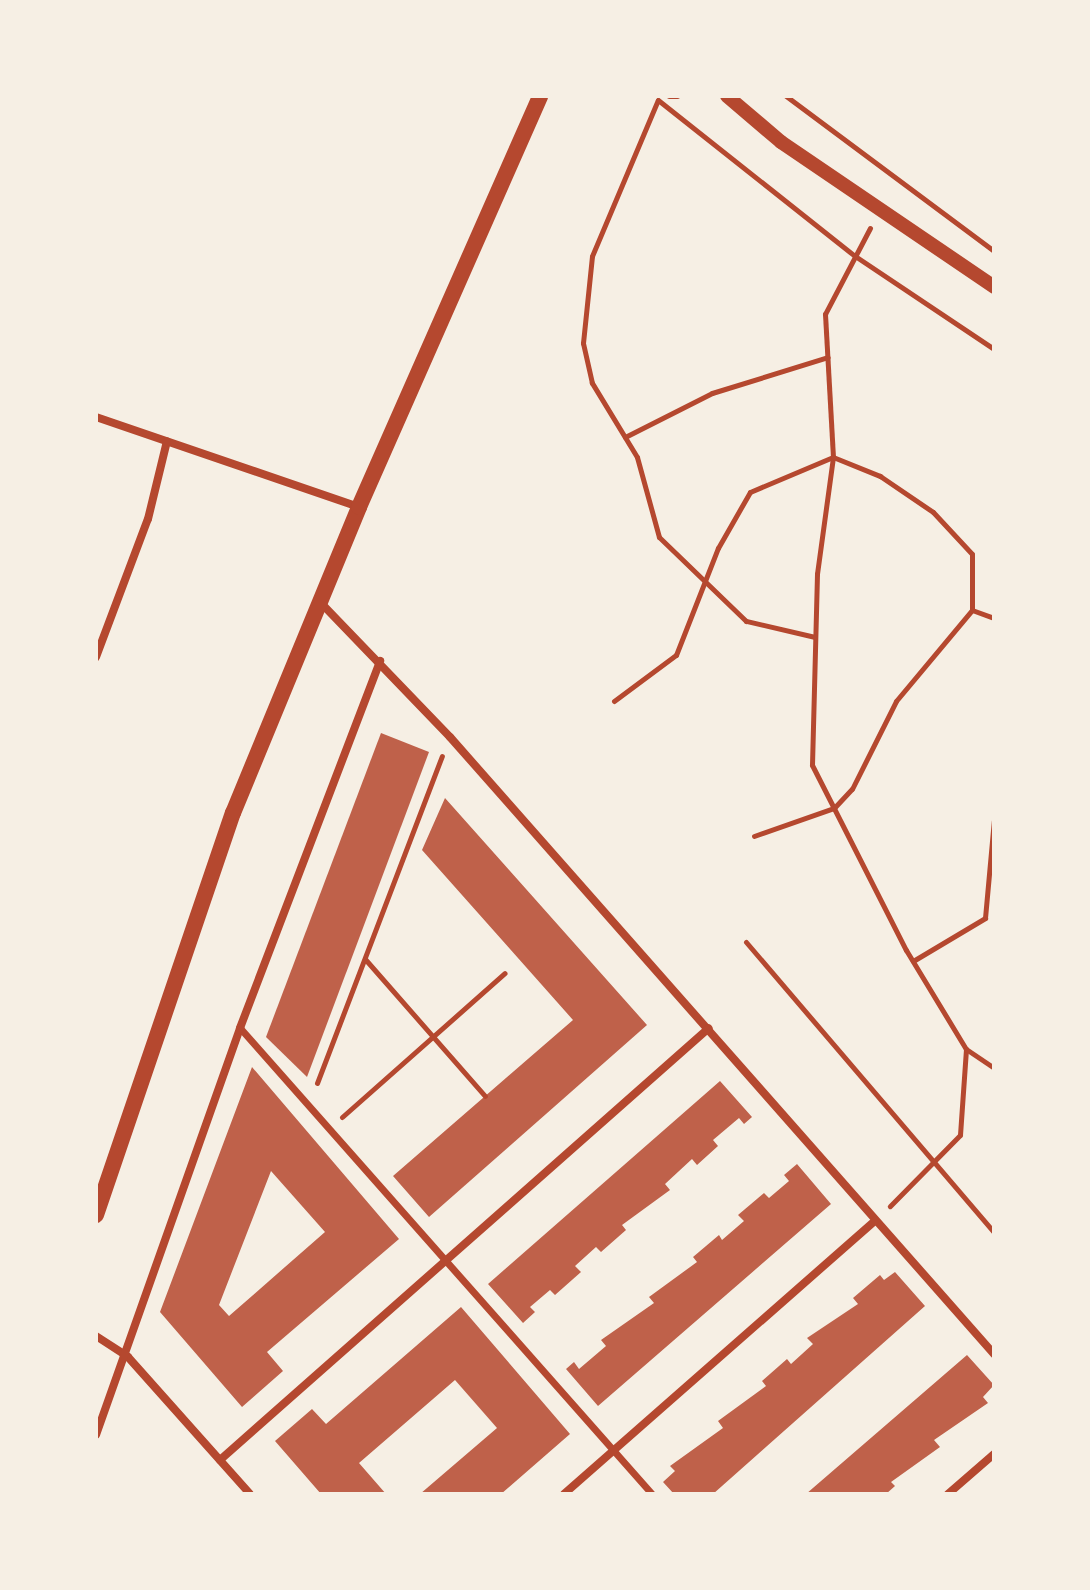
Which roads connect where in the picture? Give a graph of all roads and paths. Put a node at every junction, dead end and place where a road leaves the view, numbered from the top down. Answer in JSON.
{"nodes":[{"id":1,"x":540,"y":96,"type":"edge"},
{"id":2,"x":669,"y":96,"type":"edge"},
{"id":3,"x":677,"y":96,"type":"edge"},
{"id":4,"x":727,"y":96,"type":"edge"},
{"id":5,"x":786,"y":96,"type":"edge"},
{"id":6,"x":880,"y":210,"type":"junction"},
{"id":7,"x":994,"y":251,"type":"edge"},
{"id":8,"x":855,"y":256,"type":"junction"},
{"id":9,"x":994,"y":287,"type":"edge"},
{"id":10,"x":994,"y":349,"type":"edge"},
{"id":11,"x":828,"y":357,"type":"junction"},
{"id":12,"x":96,"y":417,"type":"edge"},
{"id":13,"x":625,"y":437,"type":"junction"},
{"id":14,"x":167,"y":441,"type":"junction"},
{"id":15,"x":833,"y":457,"type":"junction"},
{"id":16,"x":359,"y":507,"type":"junction"},
{"id":17,"x":705,"y":586,"type":"junction"},
{"id":18,"x":321,"y":603,"type":"junction"},
{"id":19,"x":972,"y":610,"type":"junction"},
{"id":20,"x":994,"y":618,"type":"edge"},
{"id":21,"x":815,"y":637,"type":"junction"},
{"id":22,"x":96,"y":657,"type":"edge"},
{"id":23,"x":380,"y":661,"type":"junction"},
{"id":24,"x":614,"y":701,"type":"dead end"},
{"id":25,"x":450,"y":737,"type":"junction"},
{"id":26,"x":834,"y":808,"type":"junction"},
{"id":27,"x":994,"y":820,"type":"edge"},
{"id":28,"x":754,"y":836,"type":"dead end"},
{"id":29,"x":746,"y":942,"type":"dead end"},
{"id":30,"x":365,"y":959,"type":"junction"},
{"id":31,"x":913,"y":961,"type":"junction"},
{"id":32,"x":505,"y":973,"type":"dead end"},
{"id":33,"x":240,"y":1028,"type":"junction"},
{"id":34,"x":709,"y":1028,"type":"junction"},
{"id":35,"x":433,"y":1036,"type":"junction"},
{"id":36,"x":966,"y":1049,"type":"junction"},
{"id":37,"x":994,"y":1068,"type":"edge"},
{"id":38,"x":485,"y":1096,"type":"dead end"},
{"id":39,"x":309,"y":1105,"type":"junction"},
{"id":40,"x":329,"y":1128,"type":"junction"},
{"id":41,"x":932,"y":1162,"type":"junction"},
{"id":42,"x":96,"y":1215,"type":"edge"},
{"id":43,"x":875,"y":1221,"type":"junction"},
{"id":44,"x":994,"y":1232,"type":"edge"},
{"id":45,"x":446,"y":1261,"type":"junction"},
{"id":46,"x":96,"y":1336,"type":"edge"},
{"id":47,"x":994,"y":1354,"type":"edge"},
{"id":48,"x":128,"y":1357,"type":"junction"},
{"id":49,"x":96,"y":1435,"type":"edge"},
{"id":50,"x":613,"y":1450,"type":"junction"},
{"id":51,"x":994,"y":1454,"type":"edge"},
{"id":52,"x":220,"y":1460,"type":"junction"},
{"id":53,"x":250,"y":1494,"type":"edge"},
{"id":54,"x":564,"y":1494,"type":"edge"},
{"id":55,"x":652,"y":1494,"type":"edge"},
{"id":56,"x":948,"y":1494,"type":"edge"}],
"edges":[{"from":1,"to":16,"type":"main road"},
{"from":2,"to":3,"type":"path"},
{"from":4,"to":6,"type":"street"},
{"from":5,"to":7,"type":"path"},
{"from":6,"to":8,"type":"path"},
{"from":6,"to":9,"type":"street"},
{"from":8,"to":10,"type":"path"},
{"from":8,"to":11,"type":"path"},
{"from":8,"to":13,"type":"path"},
{"from":11,"to":13,"type":"path"},
{"from":11,"to":15,"type":"path"},
{"from":12,"to":14,"type":"street"},
{"from":13,"to":17,"type":"path"},
{"from":14,"to":16,"type":"street"},
{"from":14,"to":22,"type":"street"},
{"from":15,"to":17,"type":"path"},
{"from":15,"to":19,"type":"path"},
{"from":15,"to":21,"type":"path"},
{"from":16,"to":18,"type":"main road"},
{"from":17,"to":21,"type":"path"},
{"from":17,"to":24,"type":"path"},
{"from":18,"to":23,"type":"street"},
{"from":18,"to":42,"type":"main road"},
{"from":19,"to":20,"type":"path"},
{"from":19,"to":26,"type":"path"},
{"from":21,"to":26,"type":"path"},
{"from":23,"to":25,"type":"street"},
{"from":23,"to":33,"type":"street"},
{"from":25,"to":30,"type":"path"},
{"from":25,"to":34,"type":"street"},
{"from":26,"to":28,"type":"path"},
{"from":26,"to":31,"type":"path"},
{"from":27,"to":31,"type":"path"},
{"from":29,"to":41,"type":"path"},
{"from":30,"to":35,"type":"path"},
{"from":30,"to":39,"type":"path"},
{"from":31,"to":36,"type":"path"},
{"from":32,"to":35,"type":"path"},
{"from":33,"to":39,"type":"street"},
{"from":33,"to":48,"type":"street"},
{"from":34,"to":43,"type":"street"},
{"from":34,"to":45,"type":"street"},
{"from":35,"to":38,"type":"path"},
{"from":35,"to":40,"type":"path"},
{"from":36,"to":37,"type":"path"},
{"from":36,"to":41,"type":"path"},
{"from":39,"to":40,"type":"street"},
{"from":40,"to":45,"type":"street"},
{"from":41,"to":43,"type":"path"},
{"from":41,"to":44,"type":"path"},
{"from":43,"to":47,"type":"street"},
{"from":43,"to":50,"type":"street"},
{"from":45,"to":50,"type":"street"},
{"from":45,"to":52,"type":"street"},
{"from":46,"to":48,"type":"street"},
{"from":48,"to":49,"type":"street"},
{"from":48,"to":52,"type":"street"},
{"from":50,"to":54,"type":"street"},
{"from":50,"to":55,"type":"street"},
{"from":51,"to":56,"type":"street"},
{"from":52,"to":53,"type":"street"}]}
